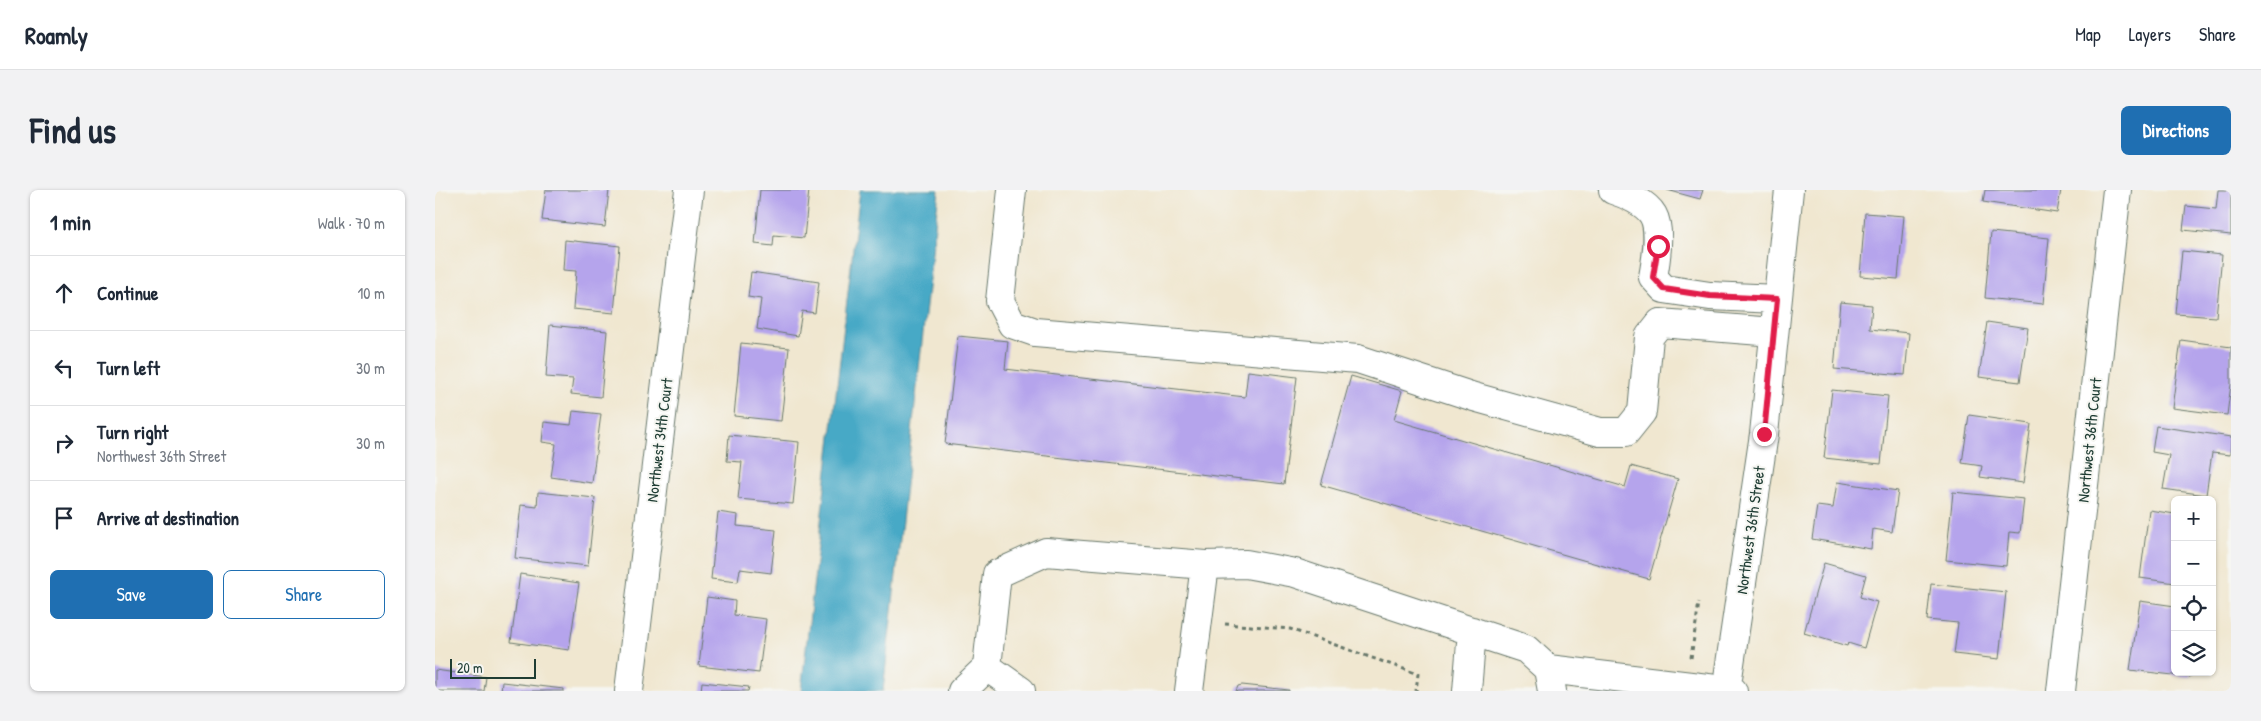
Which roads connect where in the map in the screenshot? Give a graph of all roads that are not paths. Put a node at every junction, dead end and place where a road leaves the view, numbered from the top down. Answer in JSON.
{"nodes":[{"id":1,"x":689,"y":190,"type":"edge"},
{"id":2,"x":1012,"y":190,"type":"edge"},
{"id":3,"x":1613,"y":190,"type":"edge"},
{"id":4,"x":1789,"y":190,"type":"edge"},
{"id":5,"x":2117,"y":190,"type":"edge"},
{"id":6,"x":1777,"y":299,"type":"junction"},
{"id":7,"x":1774,"y":332,"type":"junction"},
{"id":8,"x":1205,"y":565,"type":"junction"},
{"id":9,"x":1472,"y":632,"type":"junction"},
{"id":10,"x":987,"y":667,"type":"junction"},
{"id":11,"x":1550,"y":680,"type":"edge"},
{"id":12,"x":629,"y":691,"type":"edge"},
{"id":13,"x":962,"y":691,"type":"edge"},
{"id":14,"x":1021,"y":691,"type":"edge"},
{"id":15,"x":1189,"y":691,"type":"edge"},
{"id":16,"x":1467,"y":691,"type":"edge"},
{"id":17,"x":1728,"y":691,"type":"edge"},
{"id":18,"x":2061,"y":691,"type":"edge"}],
"edges":[{"from":1,"to":12,"type":"street","name":"Northwest 34th Court"},
{"from":2,"to":7,"type":"street"},
{"from":3,"to":6,"type":"street"},
{"from":4,"to":6,"type":"street","name":"Northwest 36th Street"},
{"from":5,"to":18,"type":"street","name":"Northwest 36th Court"},
{"from":6,"to":7,"type":"street","name":"Northwest 36th Street"},
{"from":7,"to":17,"type":"street","name":"Northwest 36th Street"},
{"from":8,"to":9,"type":"street"},
{"from":8,"to":10,"type":"street"},
{"from":8,"to":15,"type":"street"},
{"from":9,"to":11,"type":"street"},
{"from":9,"to":16,"type":"street"},
{"from":10,"to":13,"type":"street"},
{"from":10,"to":14,"type":"street"},
{"from":11,"to":17,"type":"street"}]}
